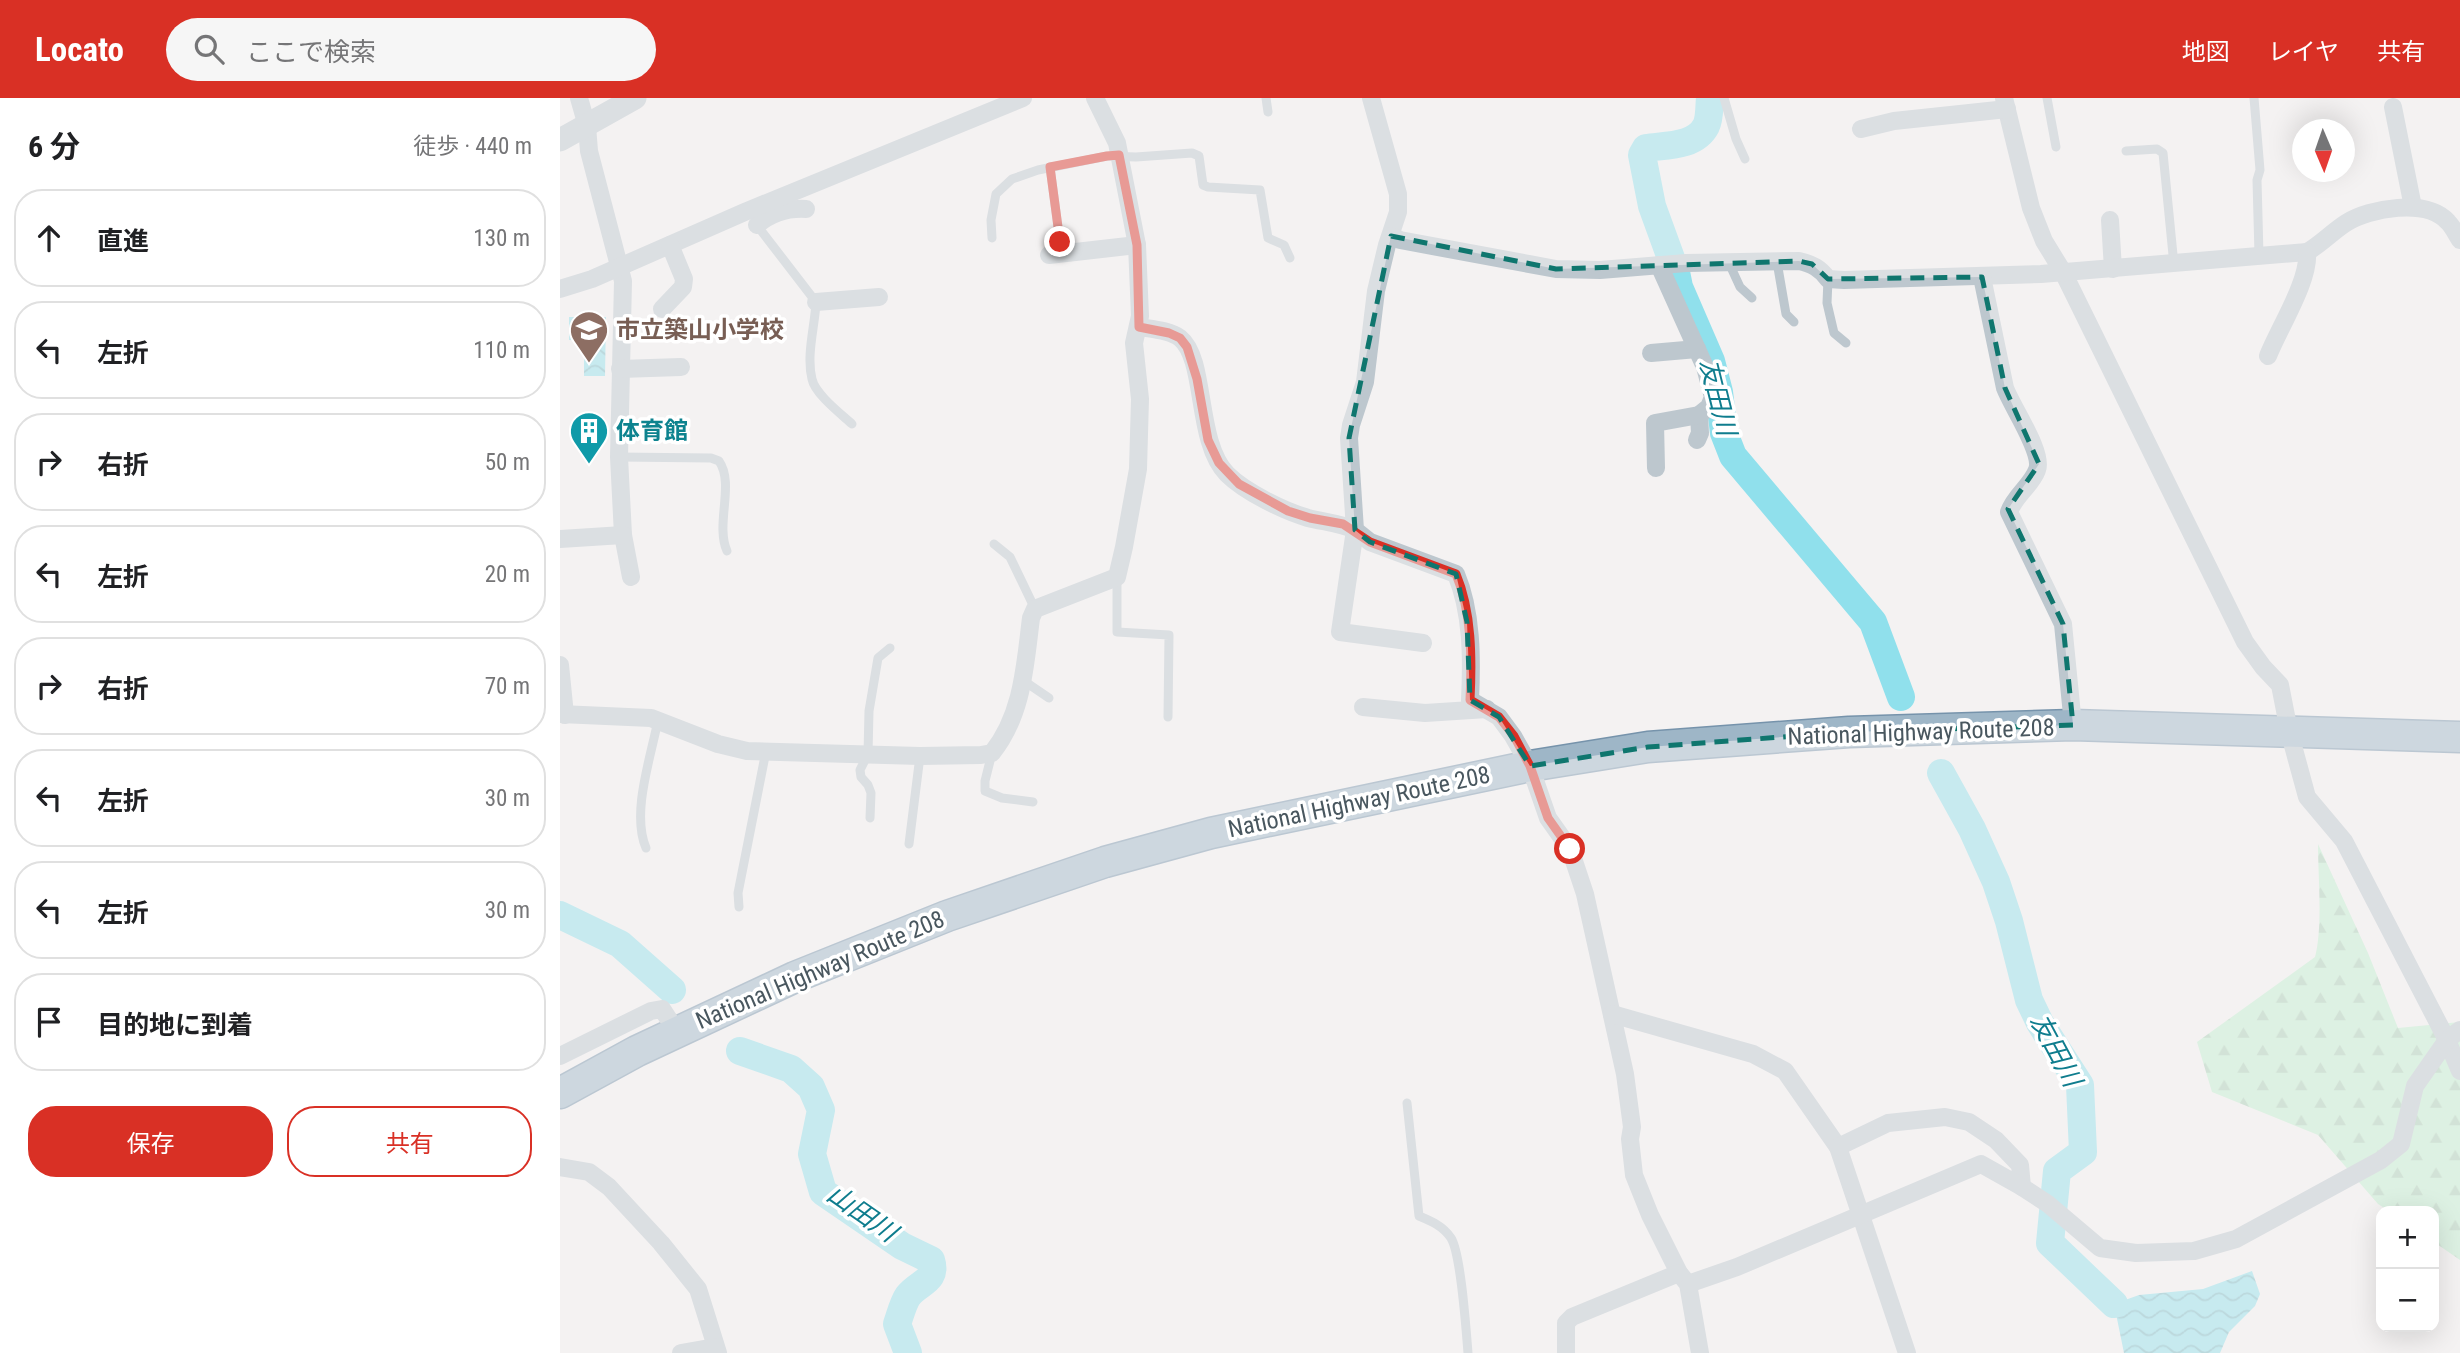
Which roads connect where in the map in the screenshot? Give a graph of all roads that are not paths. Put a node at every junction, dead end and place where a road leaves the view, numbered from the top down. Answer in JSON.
{"nodes":[{"id":1,"x":579,"y":98,"type":"edge"},
{"id":2,"x":635,"y":98,"type":"edge"},
{"id":3,"x":1023,"y":98,"type":"edge"},
{"id":4,"x":1095,"y":98,"type":"edge"},
{"id":5,"x":1266,"y":98,"type":"edge"},
{"id":6,"x":1371,"y":98,"type":"edge"},
{"id":7,"x":1724,"y":98,"type":"edge"},
{"id":8,"x":2047,"y":98,"type":"edge"},
{"id":9,"x":2254,"y":98,"type":"edge"},
{"id":10,"x":2005,"y":104,"type":"edge"},
{"id":11,"x":2393,"y":107,"type":"dead end"},
{"id":12,"x":1268,"y":112,"type":"dead end"},
{"id":13,"x":587,"y":126,"type":"junction"},
{"id":14,"x":1861,"y":130,"type":"dead end"},
{"id":15,"x":560,"y":141,"type":"edge"},
{"id":16,"x":2056,"y":147,"type":"dead end"},
{"id":17,"x":2126,"y":151,"type":"dead end"},
{"id":18,"x":1119,"y":155,"type":"junction"},
{"id":19,"x":1745,"y":159,"type":"dead end"},
{"id":20,"x":1050,"y":167,"type":"junction"},
{"id":21,"x":2413,"y":207,"type":"junction"},
{"id":22,"x":806,"y":209,"type":"dead end"},
{"id":23,"x":752,"y":218,"type":"junction"},
{"id":24,"x":2109,"y":219,"type":"dead end"},
{"id":25,"x":1391,"y":236,"type":"junction"},
{"id":26,"x":992,"y":238,"type":"dead end"},
{"id":27,"x":2460,"y":240,"type":"edge"},
{"id":28,"x":670,"y":244,"type":"junction"},
{"id":29,"x":1137,"y":245,"type":"junction"},
{"id":30,"x":1054,"y":249,"type":"joint"},
{"id":31,"x":2307,"y":252,"type":"junction"},
{"id":32,"x":2259,"y":255,"type":"junction"},
{"id":33,"x":1290,"y":258,"type":"dead end"},
{"id":34,"x":1777,"y":262,"type":"junction"},
{"id":35,"x":1729,"y":263,"type":"junction"},
{"id":36,"x":1662,"y":265,"type":"junction"},
{"id":37,"x":2174,"y":265,"type":"junction"},
{"id":38,"x":620,"y":267,"type":"junction"},
{"id":39,"x":2113,"y":269,"type":"junction"},
{"id":40,"x":2063,"y":272,"type":"junction"},
{"id":41,"x":1982,"y":277,"type":"junction"},
{"id":42,"x":1828,"y":279,"type":"junction"},
{"id":43,"x":560,"y":289,"type":"edge"},
{"id":44,"x":879,"y":297,"type":"dead end"},
{"id":45,"x":1752,"y":298,"type":"dead end"},
{"id":46,"x":816,"y":302,"type":"junction"},
{"id":47,"x":662,"y":309,"type":"dead end"},
{"id":48,"x":1794,"y":323,"type":"dead end"},
{"id":49,"x":1139,"y":327,"type":"junction"},
{"id":50,"x":1846,"y":343,"type":"dead end"},
{"id":51,"x":1697,"y":349,"type":"junction"},
{"id":52,"x":1651,"y":352,"type":"dead end"},
{"id":53,"x":2269,"y":356,"type":"dead end"},
{"id":54,"x":681,"y":367,"type":"dead end"},
{"id":55,"x":620,"y":369,"type":"junction"},
{"id":56,"x":1699,"y":415,"type":"junction"},
{"id":57,"x":852,"y":424,"type":"dead end"},
{"id":58,"x":1697,"y":440,"type":"dead end"},
{"id":59,"x":619,"y":457,"type":"junction"},
{"id":60,"x":1656,"y":468,"type":"dead end"},
{"id":61,"x":1355,"y":530,"type":"junction"},
{"id":62,"x":623,"y":536,"type":"junction"},
{"id":63,"x":560,"y":539,"type":"edge"},
{"id":64,"x":994,"y":544,"type":"dead end"},
{"id":65,"x":727,"y":551,"type":"dead end"},
{"id":66,"x":631,"y":577,"type":"dead end"},
{"id":67,"x":1117,"y":577,"type":"junction"},
{"id":68,"x":1035,"y":609,"type":"junction"},
{"id":69,"x":1423,"y":643,"type":"dead end"},
{"id":70,"x":890,"y":648,"type":"dead end"},
{"id":71,"x":560,"y":665,"type":"edge"},
{"id":72,"x":1024,"y":681,"type":"junction"},
{"id":73,"x":1049,"y":698,"type":"dead end"},
{"id":74,"x":1363,"y":708,"type":"dead end"},
{"id":75,"x":1487,"y":709,"type":"junction"},
{"id":76,"x":562,"y":714,"type":"edge"},
{"id":77,"x":1168,"y":718,"type":"dead end"},
{"id":78,"x":658,"y":720,"type":"junction"},
{"id":79,"x":2073,"y":725,"type":"junction"},
{"id":80,"x":2289,"y":731,"type":"junction"},
{"id":81,"x":2460,"y":737,"type":"edge"},
{"id":82,"x":766,"y":751,"type":"junction"},
{"id":83,"x":992,"y":753,"type":"junction"},
{"id":84,"x":868,"y":754,"type":"junction"},
{"id":85,"x":920,"y":756,"type":"junction"},
{"id":86,"x":1530,"y":766,"type":"junction"},
{"id":87,"x":1033,"y":802,"type":"dead end"},
{"id":88,"x":870,"y":818,"type":"dead end"},
{"id":89,"x":909,"y":844,"type":"dead end"},
{"id":90,"x":646,"y":848,"type":"dead end"},
{"id":91,"x":739,"y":907,"type":"dead end"},
{"id":92,"x":1612,"y":1014,"type":"junction"},
{"id":93,"x":677,"y":1032,"type":"junction"},
{"id":94,"x":2453,"y":1035,"type":"edge"},
{"id":95,"x":560,"y":1056,"type":"edge"},
{"id":96,"x":2460,"y":1071,"type":"edge"},
{"id":97,"x":560,"y":1093,"type":"edge"},
{"id":98,"x":1407,"y":1103,"type":"dead end"},
{"id":99,"x":1838,"y":1147,"type":"junction"},
{"id":100,"x":560,"y":1167,"type":"edge"},
{"id":101,"x":2022,"y":1187,"type":"junction"},
{"id":102,"x":1861,"y":1214,"type":"junction"},
{"id":103,"x":1684,"y":1279,"type":"junction"},
{"id":104,"x":716,"y":1350,"type":"edge"},
{"id":105,"x":681,"y":1353,"type":"edge"},
{"id":106,"x":1468,"y":1353,"type":"edge"},
{"id":107,"x":1566,"y":1353,"type":"edge"},
{"id":108,"x":1700,"y":1353,"type":"edge"},
{"id":109,"x":1907,"y":1353,"type":"edge"}],
"edges":[{"from":1,"to":13,"type":"street"},
{"from":2,"to":13,"type":"street"},
{"from":3,"to":23,"type":"street"},
{"from":4,"to":18,"type":"street"},
{"from":5,"to":12,"type":"lane"},
{"from":6,"to":25,"type":"street"},
{"from":7,"to":19,"type":"lane"},
{"from":8,"to":16,"type":"lane"},
{"from":9,"to":32,"type":"lane"},
{"from":10,"to":14,"type":"street"},
{"from":10,"to":40,"type":"street"},
{"from":11,"to":21,"type":"street"},
{"from":13,"to":15,"type":"street"},
{"from":13,"to":38,"type":"street"},
{"from":17,"to":37,"type":"lane"},
{"from":18,"to":20,"type":"lane"},
{"from":18,"to":29,"type":"street"},
{"from":18,"to":33,"type":"lane"},
{"from":20,"to":26,"type":"lane"},
{"from":20,"to":30,"type":"lane"},
{"from":21,"to":27,"type":"street"},
{"from":21,"to":31,"type":"street"},
{"from":22,"to":23,"type":"street"},
{"from":23,"to":28,"type":"street"},
{"from":23,"to":46,"type":"lane"},
{"from":24,"to":39,"type":"street"},
{"from":25,"to":36,"type":"street"},
{"from":25,"to":61,"type":"street"},
{"from":28,"to":38,"type":"street"},
{"from":28,"to":47,"type":"street"},
{"from":29,"to":30,"type":"street"},
{"from":29,"to":49,"type":"street"},
{"from":31,"to":32,"type":"street"},
{"from":31,"to":53,"type":"street"},
{"from":32,"to":37,"type":"street"},
{"from":34,"to":35,"type":"street"},
{"from":34,"to":42,"type":"street"},
{"from":34,"to":48,"type":"lane"},
{"from":35,"to":36,"type":"street"},
{"from":35,"to":45,"type":"lane"},
{"from":36,"to":51,"type":"street"},
{"from":37,"to":39,"type":"street"},
{"from":38,"to":43,"type":"street"},
{"from":38,"to":55,"type":"street"},
{"from":39,"to":40,"type":"street"},
{"from":40,"to":41,"type":"street"},
{"from":40,"to":80,"type":"street"},
{"from":41,"to":42,"type":"street"},
{"from":41,"to":79,"type":"street"},
{"from":42,"to":50,"type":"lane"},
{"from":44,"to":46,"type":"street"},
{"from":46,"to":57,"type":"lane"},
{"from":49,"to":61,"type":"street"},
{"from":49,"to":67,"type":"street"},
{"from":51,"to":52,"type":"street"},
{"from":51,"to":56,"type":"street"},
{"from":54,"to":55,"type":"street"},
{"from":55,"to":59,"type":"street"},
{"from":56,"to":58,"type":"street"},
{"from":56,"to":60,"type":"street"},
{"from":59,"to":62,"type":"street"},
{"from":59,"to":65,"type":"lane"},
{"from":61,"to":69,"type":"street"},
{"from":61,"to":75,"type":"street"},
{"from":62,"to":63,"type":"street"},
{"from":62,"to":66,"type":"street"},
{"from":64,"to":68,"type":"lane"},
{"from":67,"to":68,"type":"street"},
{"from":67,"to":77,"type":"lane"},
{"from":68,"to":72,"type":"street"},
{"from":70,"to":84,"type":"lane"},
{"from":71,"to":76,"type":"street"},
{"from":72,"to":73,"type":"lane"},
{"from":72,"to":83,"type":"street"},
{"from":74,"to":75,"type":"street"},
{"from":75,"to":86,"type":"street"},
{"from":76,"to":78,"type":"street"},
{"from":78,"to":82,"type":"street"},
{"from":78,"to":90,"type":"lane"},
{"from":79,"to":80,"type":"highway","name":"National Highway Route 208"},
{"from":79,"to":86,"type":"highway","name":"National Highway Route 208"},
{"from":80,"to":81,"type":"highway","name":"National Highway Route 208"},
{"from":80,"to":94,"type":"street"},
{"from":82,"to":84,"type":"street"},
{"from":82,"to":91,"type":"lane"},
{"from":83,"to":85,"type":"street"},
{"from":83,"to":87,"type":"lane"},
{"from":84,"to":85,"type":"street"},
{"from":84,"to":88,"type":"lane"},
{"from":85,"to":89,"type":"lane"},
{"from":86,"to":92,"type":"street"},
{"from":86,"to":93,"type":"highway","name":"National Highway Route 208"},
{"from":92,"to":99,"type":"street"},
{"from":92,"to":103,"type":"street"},
{"from":93,"to":95,"type":"street"},
{"from":93,"to":97,"type":"highway","name":"National Highway Route 208"},
{"from":94,"to":96,"type":"street"},
{"from":94,"to":101,"type":"street"},
{"from":98,"to":106,"type":"lane"},
{"from":99,"to":101,"type":"street"},
{"from":99,"to":102,"type":"street"},
{"from":100,"to":104,"type":"street"},
{"from":101,"to":102,"type":"street"},
{"from":102,"to":103,"type":"street"},
{"from":102,"to":109,"type":"street"},
{"from":103,"to":107,"type":"street"},
{"from":103,"to":108,"type":"street"},
{"from":104,"to":105,"type":"street"}]}
